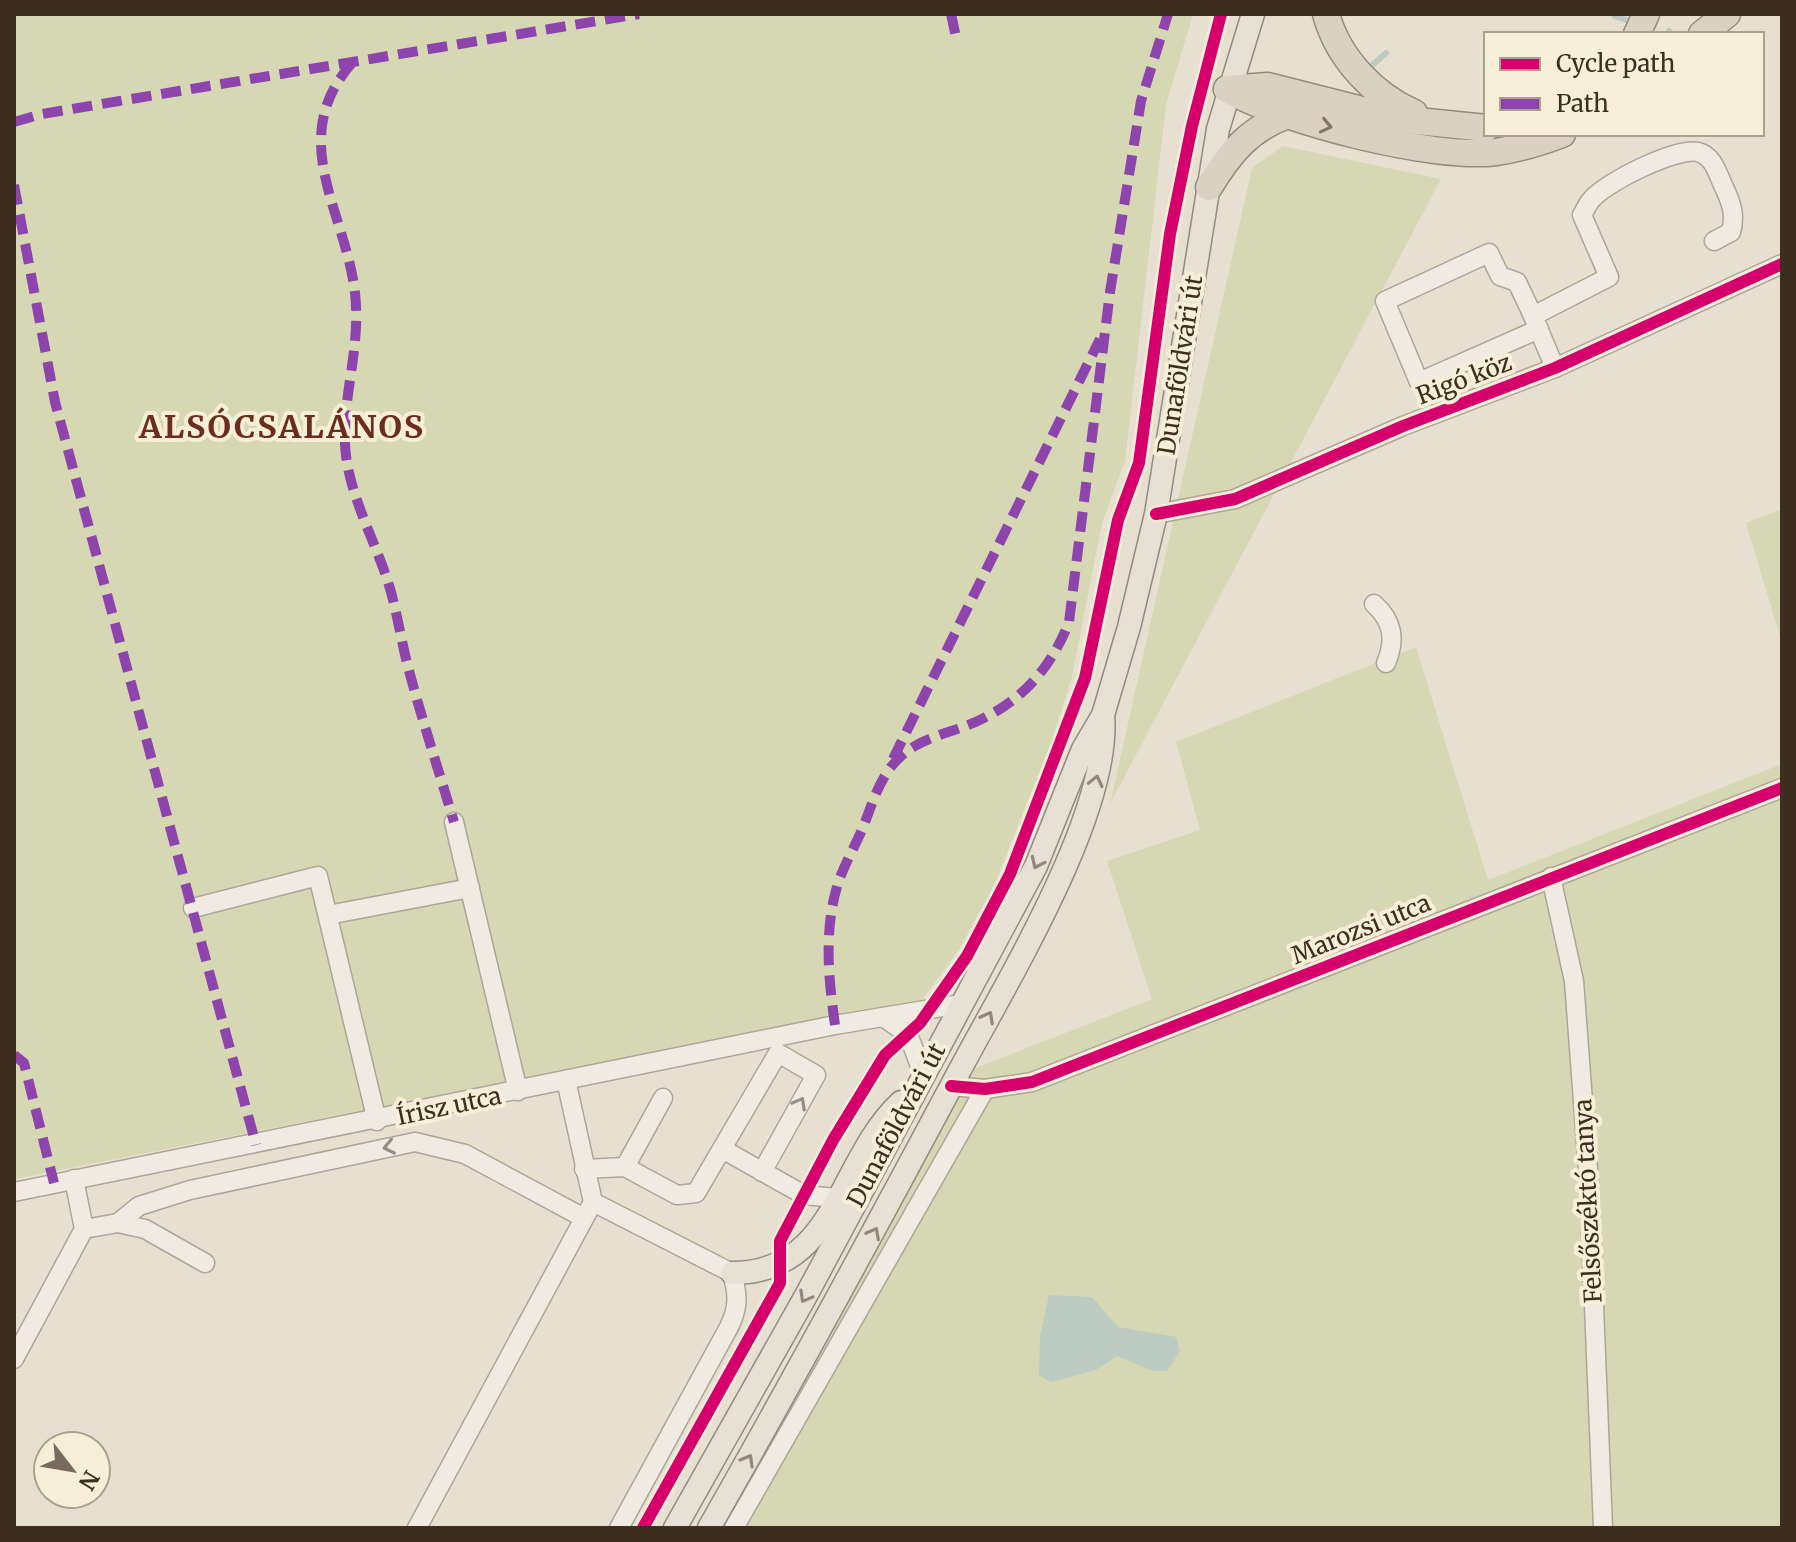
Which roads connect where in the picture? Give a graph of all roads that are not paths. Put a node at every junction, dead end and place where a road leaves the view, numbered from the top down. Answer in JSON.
{"nodes":[{"id":1,"x":1253,"y":14,"type":"edge"},
{"id":2,"x":1326,"y":14,"type":"edge"},
{"id":3,"x":1727,"y":14,"type":"edge"},
{"id":4,"x":1704,"y":32,"type":"edge"},
{"id":5,"x":1227,"y":89,"type":"junction"},
{"id":6,"x":1285,"y":116,"type":"junction"},
{"id":7,"x":1436,"y":123,"type":"junction"},
{"id":8,"x":1484,"y":128,"type":"edge"},
{"id":9,"x":1555,"y":136,"type":"edge"},
{"id":10,"x":1209,"y":187,"type":"junction"},
{"id":11,"x":1714,"y":241,"type":"dead end"},
{"id":12,"x":1782,"y":264,"type":"edge"},
{"id":13,"x":1536,"y":322,"type":"junction"},
{"id":14,"x":1555,"y":368,"type":"junction"},
{"id":15,"x":1156,"y":514,"type":"junction"},
{"id":16,"x":1374,"y":604,"type":"dead end"},
{"id":17,"x":1386,"y":663,"type":"dead end"},
{"id":18,"x":1103,"y":715,"type":"junction"},
{"id":19,"x":1782,"y":788,"type":"edge"},
{"id":20,"x":454,"y":822,"type":"dead end"},
{"id":21,"x":1551,"y":877,"type":"junction"},
{"id":22,"x":470,"y":888,"type":"junction"},
{"id":23,"x":193,"y":908,"type":"dead end"},
{"id":24,"x":328,"y":915,"type":"junction"},
{"id":25,"x":961,"y":1004,"type":"junction"},
{"id":26,"x":883,"y":1017,"type":"junction"},
{"id":27,"x":566,"y":1080,"type":"junction"},
{"id":28,"x":920,"y":1081,"type":"junction"},
{"id":29,"x":951,"y":1086,"type":"junction"},
{"id":30,"x":985,"y":1089,"type":"junction"},
{"id":31,"x":518,"y":1091,"type":"junction"},
{"id":32,"x":663,"y":1098,"type":"dead end"},
{"id":33,"x":377,"y":1121,"type":"junction"},
{"id":34,"x":724,"y":1150,"type":"junction"},
{"id":35,"x":881,"y":1154,"type":"junction"},
{"id":36,"x":625,"y":1167,"type":"junction"},
{"id":37,"x":584,"y":1169,"type":"junction"},
{"id":38,"x":762,"y":1172,"type":"junction"},
{"id":39,"x":74,"y":1179,"type":"junction"},
{"id":40,"x":14,"y":1192,"type":"edge"},
{"id":41,"x":837,"y":1198,"type":"junction"},
{"id":42,"x":588,"y":1210,"type":"junction"},
{"id":43,"x":118,"y":1223,"type":"junction"},
{"id":44,"x":84,"y":1229,"type":"junction"},
{"id":45,"x":205,"y":1263,"type":"dead end"},
{"id":46,"x":732,"y":1273,"type":"junction"},
{"id":47,"x":14,"y":1359,"type":"edge"},
{"id":48,"x":417,"y":1528,"type":"edge"},
{"id":49,"x":619,"y":1528,"type":"edge"},
{"id":50,"x":675,"y":1528,"type":"edge"},
{"id":51,"x":709,"y":1528,"type":"edge"},
{"id":52,"x":734,"y":1528,"type":"edge"},
{"id":53,"x":1603,"y":1528,"type":"edge"}],
"edges":[{"from":1,"to":5,"type":"main road","name":"Dunaföldvári út"},
{"from":2,"to":7,"type":"highway"},
{"from":3,"to":4,"type":"highway"},
{"from":5,"to":6,"type":"highway"},
{"from":5,"to":7,"type":"highway"},
{"from":5,"to":10,"type":"main road","name":"Dunaföldvári út"},
{"from":6,"to":9,"type":"highway","one_way":true},
{"from":6,"to":10,"type":"highway"},
{"from":7,"to":8,"type":"highway"},
{"from":10,"to":15,"type":"main road","name":"Dunaföldvári út"},
{"from":11,"to":13,"type":"street"},
{"from":12,"to":14,"type":"street","name":"Rigó köz"},
{"from":13,"to":13,"type":"street"},
{"from":13,"to":14,"type":"street"},
{"from":14,"to":15,"type":"street","name":"Rigó köz"},
{"from":15,"to":18,"type":"main road","name":"Dunaföldvári út"},
{"from":16,"to":17,"type":"street"},
{"from":18,"to":25,"type":"main road","name":"Dunaföldvári út","one_way":true},
{"from":29,"to":18,"type":"main road","name":"Dunaföldvári út","one_way":true},
{"from":19,"to":21,"type":"street","name":"Marozsi utca"},
{"from":20,"to":22,"type":"street"},
{"from":21,"to":30,"type":"street","name":"Marozsi utca"},
{"from":21,"to":53,"type":"street","name":"Felsőszéktó tanya"},
{"from":22,"to":24,"type":"street"},
{"from":22,"to":31,"type":"street"},
{"from":23,"to":24,"type":"street"},
{"from":24,"to":33,"type":"street"},
{"from":25,"to":26,"type":"street","name":"Írisz utca"},
{"from":25,"to":28,"type":"main road","name":"Dunaföldvári út"},
{"from":26,"to":27,"type":"street","name":"Írisz utca"},
{"from":26,"to":28,"type":"street"},
{"from":27,"to":31,"type":"street","name":"Írisz utca"},
{"from":27,"to":37,"type":"street"},
{"from":28,"to":35,"type":"main road","name":"Dunaföldvári út"},
{"from":28,"to":41,"type":"main road"},
{"from":29,"to":30,"type":"street","name":"Marozsi utca"},
{"from":29,"to":35,"type":"main road"},
{"from":51,"to":29,"type":"main road","name":"Dunaföldvári út","one_way":true},
{"from":30,"to":52,"type":"street"},
{"from":31,"to":33,"type":"street","name":"Írisz utca"},
{"from":32,"to":36,"type":"street"},
{"from":33,"to":39,"type":"street","name":"Írisz utca"},
{"from":34,"to":36,"type":"street"},
{"from":34,"to":38,"type":"street"},
{"from":38,"to":34,"type":"street","one_way":true},
{"from":35,"to":50,"type":"main road","name":"Dunaföldvári út","one_way":true},
{"from":36,"to":37,"type":"street"},
{"from":37,"to":42,"type":"street"},
{"from":38,"to":41,"type":"street"},
{"from":39,"to":40,"type":"street","name":"Írisz utca"},
{"from":39,"to":44,"type":"street"},
{"from":41,"to":46,"type":"main road"},
{"from":42,"to":43,"type":"street","one_way":true},
{"from":42,"to":46,"type":"street"},
{"from":42,"to":48,"type":"street"},
{"from":43,"to":44,"type":"street"},
{"from":43,"to":45,"type":"street"},
{"from":44,"to":47,"type":"street"},
{"from":46,"to":49,"type":"street"}]}
